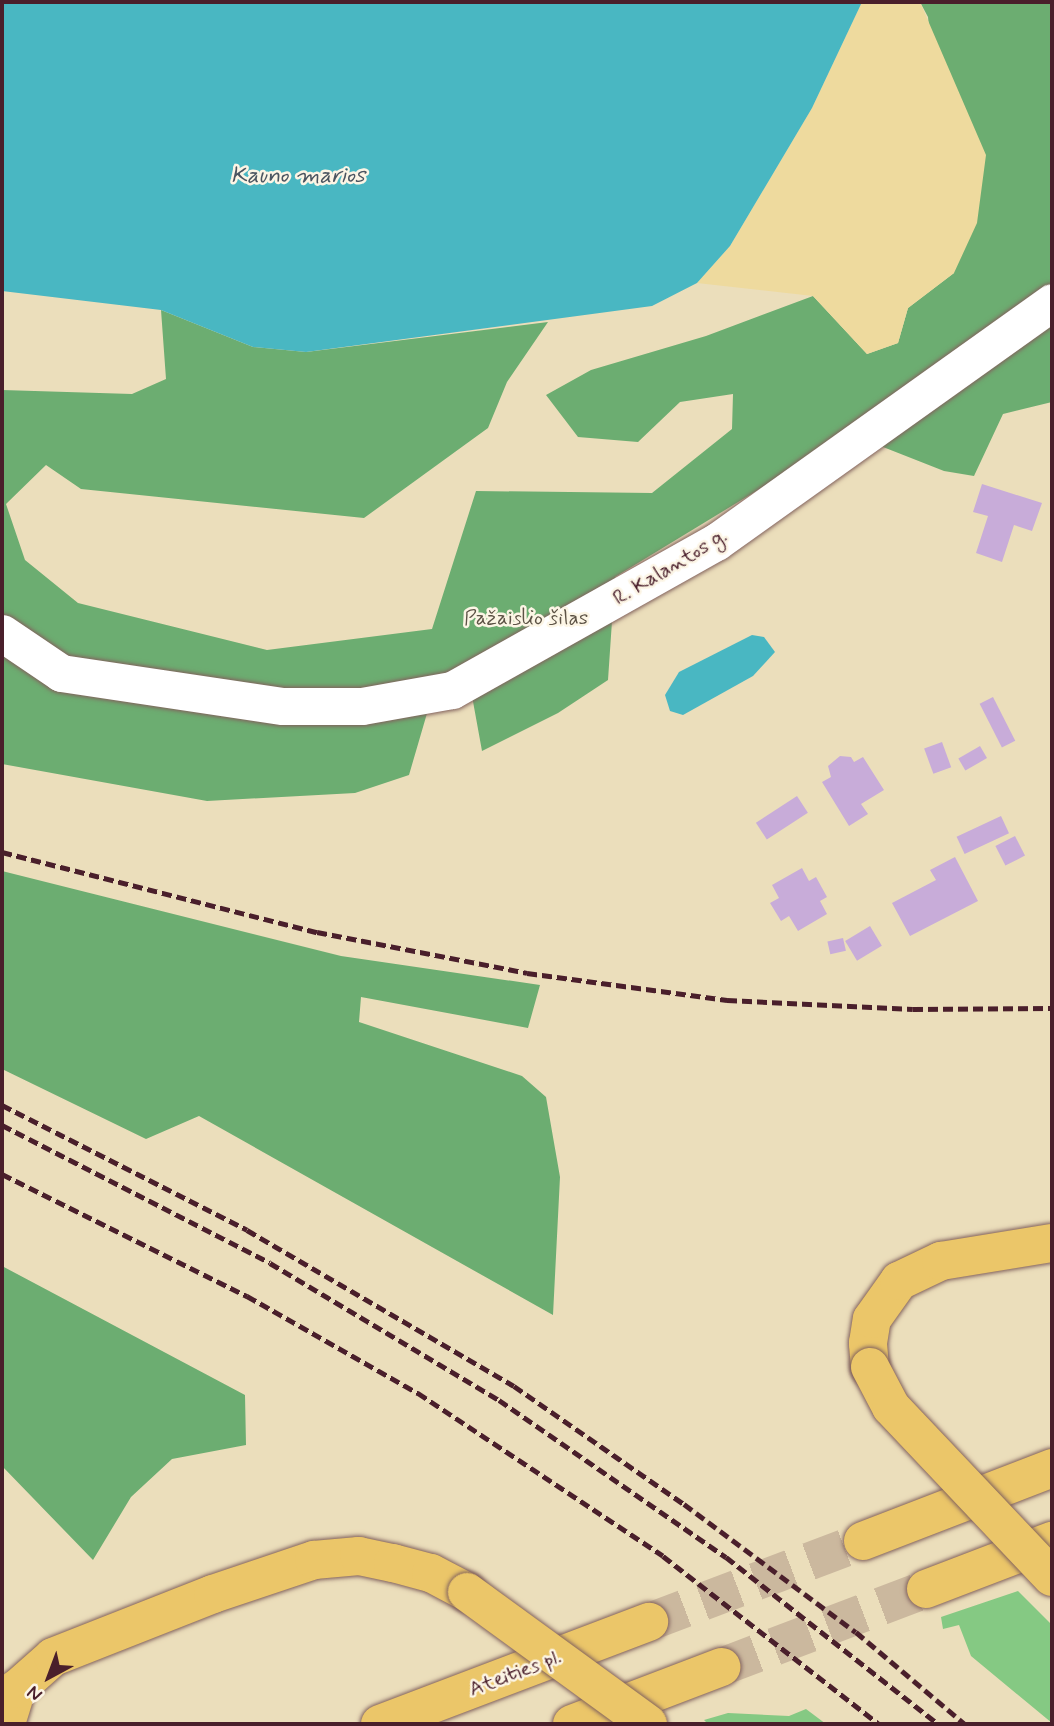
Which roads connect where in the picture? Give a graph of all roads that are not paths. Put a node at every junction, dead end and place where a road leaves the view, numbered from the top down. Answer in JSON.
{"nodes":[{"id":1,"x":1052,"y":302,"type":"edge"},
{"id":2,"x":2,"y":633,"type":"edge"},
{"id":3,"x":1052,"y":1243,"type":"edge"},
{"id":4,"x":1052,"y":1468,"type":"edge"},
{"id":5,"x":863,"y":1541,"type":"tunnel mouth"},
{"id":6,"x":1052,"y":1541,"type":"edge"},
{"id":7,"x":1052,"y":1577,"type":"edge"},
{"id":8,"x":926,"y":1589,"type":"tunnel mouth"},
{"id":9,"x":649,"y":1622,"type":"tunnel mouth"},
{"id":10,"x":721,"y":1667,"type":"tunnel mouth"},
{"id":11,"x":6,"y":1724,"type":"edge"},
{"id":12,"x":380,"y":1724,"type":"edge"},
{"id":13,"x":575,"y":1724,"type":"edge"},
{"id":14,"x":648,"y":1724,"type":"edge"}],
"edges":[{"from":1,"to":2,"type":"street","name":"R. Kalantos g."},
{"from":3,"to":7,"type":"main road","bridge":true},
{"from":4,"to":5,"type":"main road"},
{"from":6,"to":8,"type":"main road"},
{"from":9,"to":12,"type":"main road","name":"Ateities pl."},
{"from":10,"to":13,"type":"main road"},
{"from":11,"to":14,"type":"main road","bridge":true}]}
